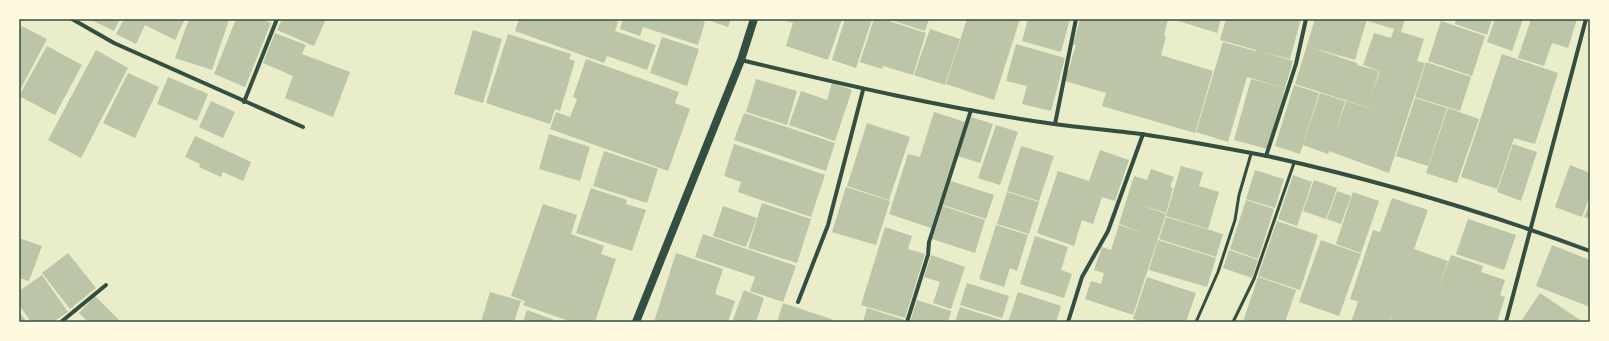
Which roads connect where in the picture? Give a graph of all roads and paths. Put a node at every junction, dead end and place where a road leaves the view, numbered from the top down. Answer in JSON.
{"nodes":[{"id":1,"x":72,"y":19,"type":"edge"},
{"id":2,"x":277,"y":19,"type":"edge"},
{"id":3,"x":754,"y":19,"type":"edge"},
{"id":4,"x":1076,"y":19,"type":"edge"},
{"id":5,"x":1306,"y":19,"type":"edge"},
{"id":6,"x":1586,"y":19,"type":"edge"},
{"id":7,"x":741,"y":60,"type":"junction"},
{"id":8,"x":863,"y":90,"type":"junction"},
{"id":9,"x":244,"y":102,"type":"junction"},
{"id":10,"x":971,"y":110,"type":"junction"},
{"id":11,"x":1055,"y":124,"type":"junction"},
{"id":12,"x":303,"y":128,"type":"dead end"},
{"id":13,"x":1143,"y":134,"type":"junction"},
{"id":14,"x":1252,"y":154,"type":"junction"},
{"id":15,"x":1266,"y":156,"type":"junction"},
{"id":16,"x":1294,"y":163,"type":"junction"},
{"id":17,"x":1529,"y":229,"type":"junction"},
{"id":18,"x":1590,"y":251,"type":"edge"},
{"id":19,"x":106,"y":285,"type":"dead end"},
{"id":20,"x":798,"y":302,"type":"dead end"},
{"id":21,"x":61,"y":322,"type":"edge"},
{"id":22,"x":636,"y":322,"type":"edge"},
{"id":23,"x":907,"y":322,"type":"edge"},
{"id":24,"x":1068,"y":322,"type":"edge"},
{"id":25,"x":1196,"y":322,"type":"edge"},
{"id":26,"x":1233,"y":322,"type":"edge"},
{"id":27,"x":1506,"y":322,"type":"edge"}],
"edges":[{"from":1,"to":9,"type":"street"},
{"from":2,"to":9,"type":"street"},
{"from":3,"to":7,"type":"main road"},
{"from":4,"to":11,"type":"street"},
{"from":5,"to":15,"type":"street"},
{"from":6,"to":17,"type":"street"},
{"from":7,"to":8,"type":"street"},
{"from":7,"to":22,"type":"main road"},
{"from":8,"to":10,"type":"street"},
{"from":8,"to":20,"type":"street"},
{"from":9,"to":12,"type":"street"},
{"from":10,"to":11,"type":"street"},
{"from":10,"to":23,"type":"street"},
{"from":11,"to":13,"type":"street"},
{"from":13,"to":14,"type":"street"},
{"from":13,"to":24,"type":"street"},
{"from":14,"to":15,"type":"street"},
{"from":14,"to":25,"type":"lane"},
{"from":15,"to":16,"type":"street"},
{"from":16,"to":17,"type":"street"},
{"from":16,"to":26,"type":"lane"},
{"from":17,"to":18,"type":"street"},
{"from":17,"to":27,"type":"street"},
{"from":19,"to":21,"type":"street"}]}
